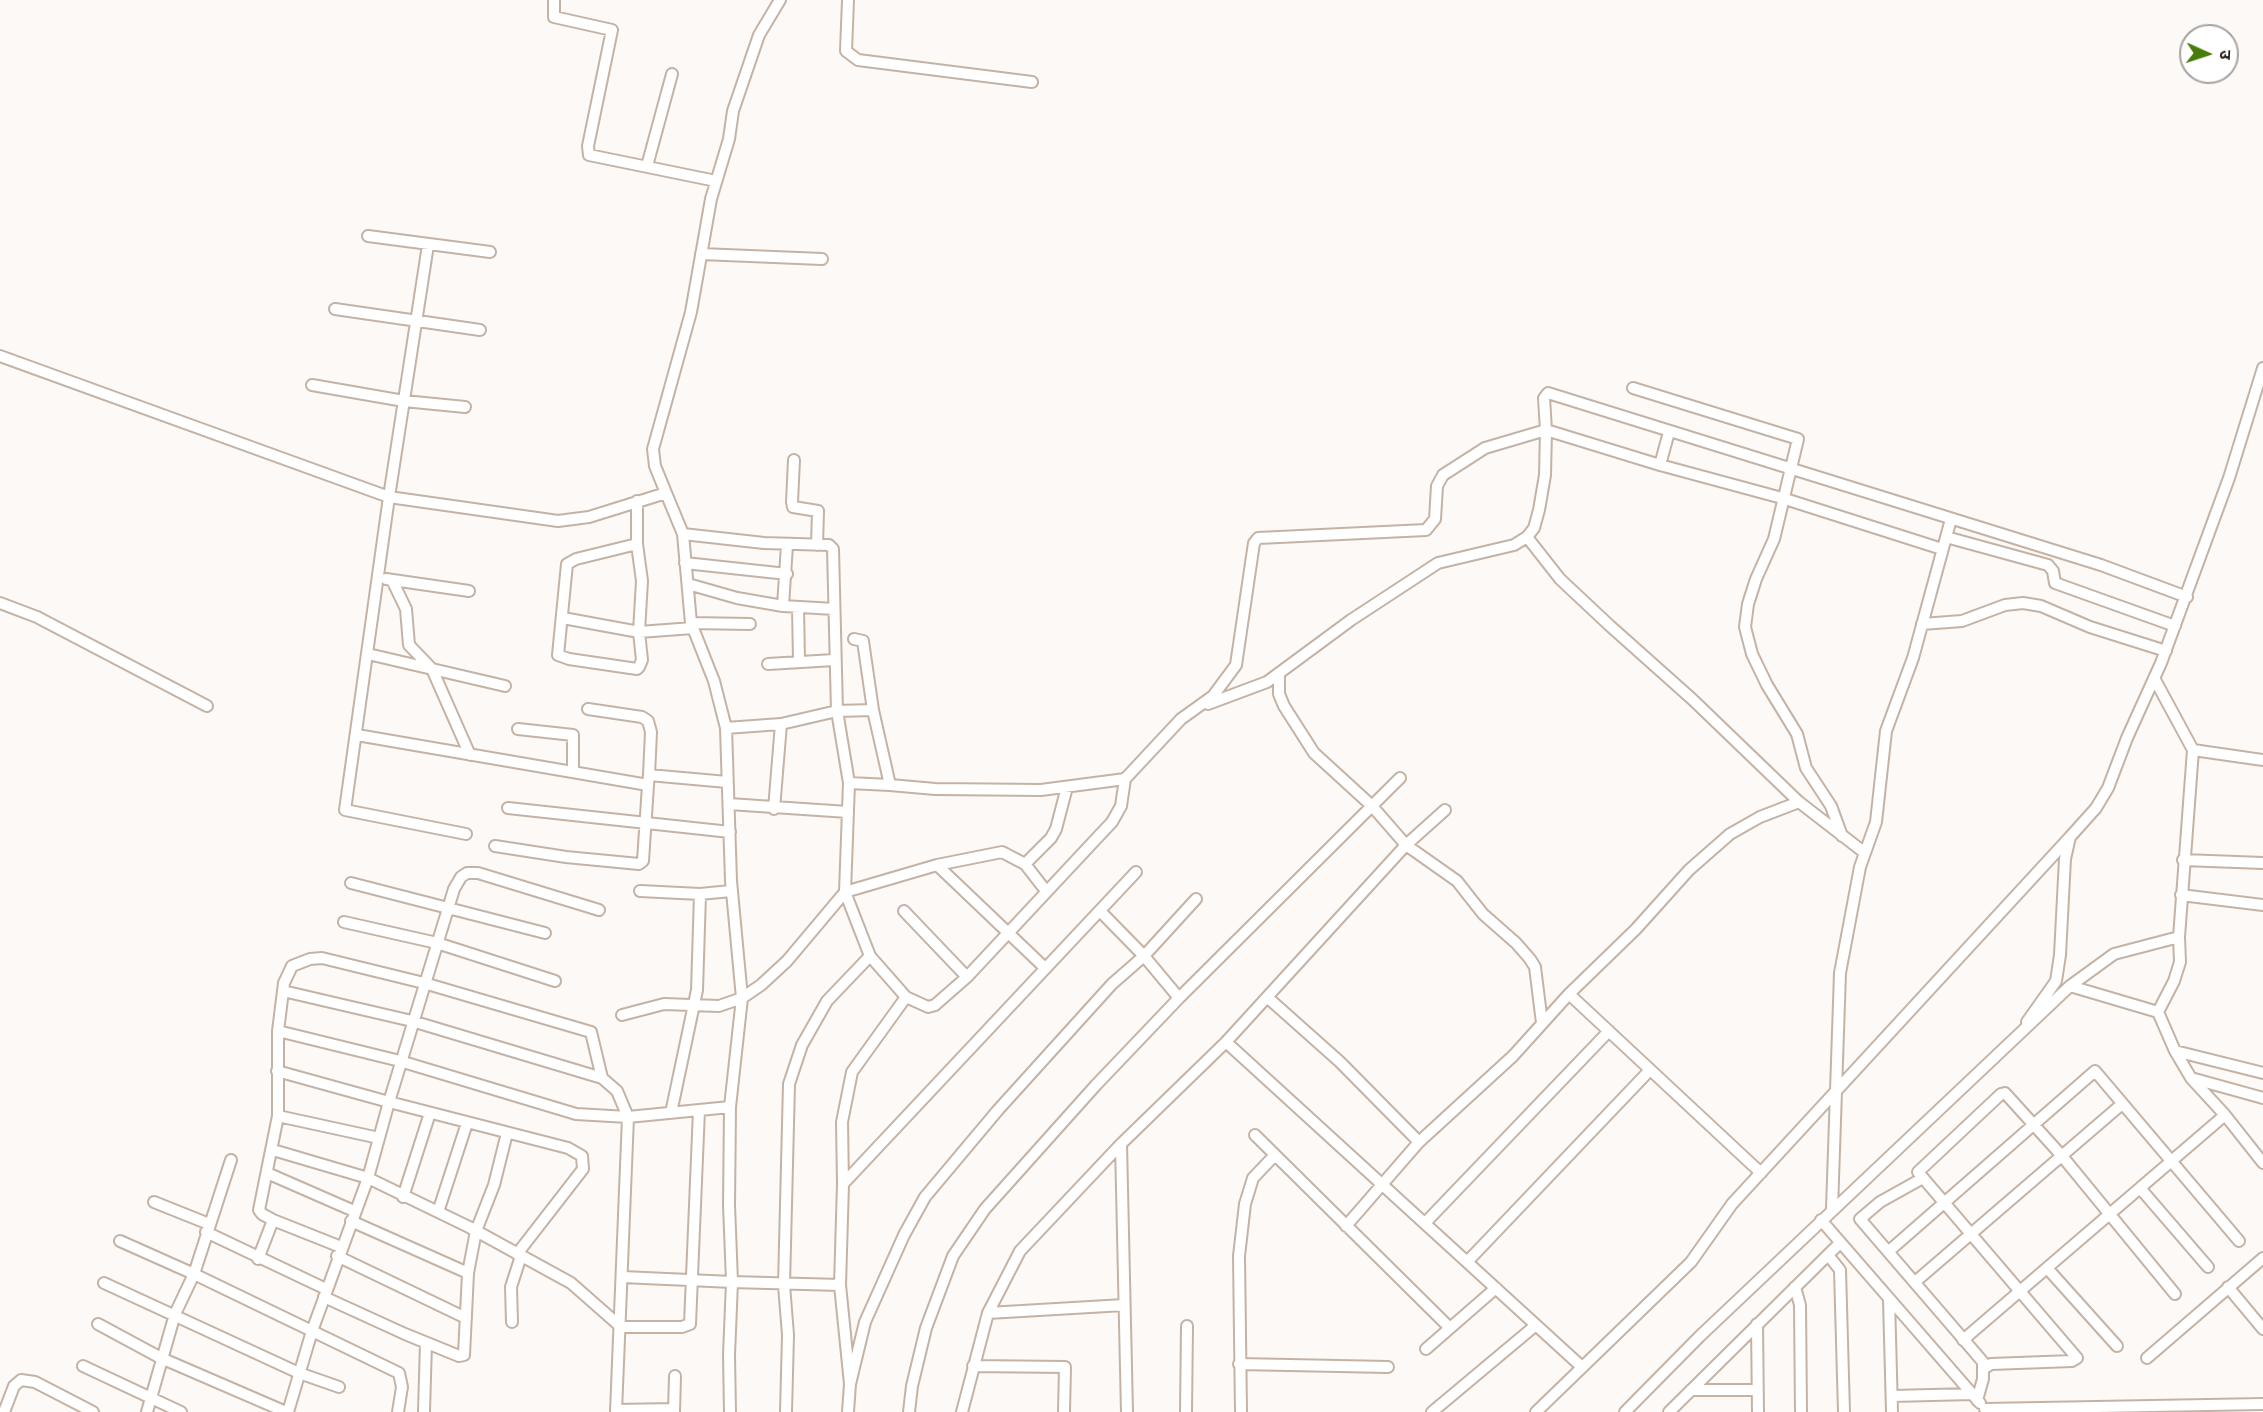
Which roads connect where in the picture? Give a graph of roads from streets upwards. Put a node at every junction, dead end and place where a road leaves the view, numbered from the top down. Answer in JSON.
{"nodes":[{"id":1,"x":554,"y":0,"type":"edge"},
{"id":2,"x":780,"y":0,"type":"edge"},
{"id":3,"x":848,"y":0,"type":"edge"},
{"id":4,"x":672,"y":74,"type":"dead end"},
{"id":5,"x":1032,"y":82,"type":"dead end"},
{"id":6,"x":647,"y":166,"type":"junction"},
{"id":7,"x":716,"y":181,"type":"junction"},
{"id":8,"x":368,"y":236,"type":"dead end"},
{"id":9,"x":428,"y":245,"type":"junction"},
{"id":10,"x":490,"y":252,"type":"dead end"},
{"id":11,"x":701,"y":254,"type":"junction"},
{"id":12,"x":822,"y":259,"type":"dead end"},
{"id":13,"x":335,"y":309,"type":"dead end"},
{"id":14,"x":416,"y":322,"type":"junction"},
{"id":15,"x":480,"y":330,"type":"dead end"},
{"id":16,"x":0,"y":356,"type":"edge"},
{"id":17,"x":2263,"y":368,"type":"edge"},
{"id":18,"x":312,"y":385,"type":"dead end"},
{"id":19,"x":1633,"y":388,"type":"dead end"},
{"id":20,"x":404,"y":401,"type":"junction"},
{"id":21,"x":465,"y":407,"type":"dead end"},
{"id":22,"x":1546,"y":430,"type":"junction"},
{"id":23,"x":1670,"y":432,"type":"junction"},
{"id":24,"x":794,"y":460,"type":"dead end"},
{"id":25,"x":1660,"y":465,"type":"junction"},
{"id":26,"x":1791,"y":468,"type":"junction"},
{"id":27,"x":666,"y":493,"type":"junction"},
{"id":28,"x":389,"y":497,"type":"junction"},
{"id":29,"x":1782,"y":498,"type":"junction"},
{"id":30,"x":637,"y":501,"type":"junction"},
{"id":31,"x":1951,"y":519,"type":"junction"},
{"id":32,"x":684,"y":534,"type":"junction"},
{"id":33,"x":1527,"y":537,"type":"junction"},
{"id":34,"x":1946,"y":537,"type":"junction"},
{"id":35,"x":637,"y":544,"type":"junction"},
{"id":36,"x":787,"y":545,"type":"junction"},
{"id":37,"x":817,"y":545,"type":"junction"},
{"id":38,"x":1942,"y":549,"type":"junction"},
{"id":39,"x":685,"y":562,"type":"junction"},
{"id":40,"x":787,"y":574,"type":"junction"},
{"id":41,"x":379,"y":578,"type":"junction"},
{"id":42,"x":392,"y":580,"type":"junction"},
{"id":43,"x":688,"y":584,"type":"junction"},
{"id":44,"x":469,"y":591,"type":"dead end"},
{"id":45,"x":2187,"y":597,"type":"junction"},
{"id":46,"x":0,"y":603,"type":"edge"},
{"id":47,"x":783,"y":606,"type":"junction"},
{"id":48,"x":798,"y":607,"type":"junction"},
{"id":49,"x":834,"y":609,"type":"junction"},
{"id":50,"x":563,"y":618,"type":"junction"},
{"id":51,"x":750,"y":624,"type":"dead end"},
{"id":52,"x":1922,"y":624,"type":"junction"},
{"id":53,"x":692,"y":626,"type":"junction"},
{"id":54,"x":2175,"y":626,"type":"junction"},
{"id":55,"x":639,"y":632,"type":"junction"},
{"id":56,"x":854,"y":639,"type":"dead end"},
{"id":57,"x":2166,"y":651,"type":"junction"},
{"id":58,"x":368,"y":654,"type":"junction"},
{"id":59,"x":834,"y":660,"type":"junction"},
{"id":60,"x":799,"y":662,"type":"junction"},
{"id":61,"x":768,"y":664,"type":"dead end"},
{"id":62,"x":432,"y":669,"type":"junction"},
{"id":63,"x":1279,"y":674,"type":"junction"},
{"id":64,"x":2154,"y":678,"type":"junction"},
{"id":65,"x":505,"y":686,"type":"dead end"},
{"id":66,"x":207,"y":706,"type":"dead end"},
{"id":67,"x":1197,"y":708,"type":"junction"},
{"id":68,"x":588,"y":709,"type":"dead end"},
{"id":69,"x":873,"y":710,"type":"junction"},
{"id":70,"x":837,"y":711,"type":"junction"},
{"id":71,"x":781,"y":724,"type":"junction"},
{"id":72,"x":726,"y":728,"type":"junction"},
{"id":73,"x":518,"y":729,"type":"dead end"},
{"id":74,"x":357,"y":735,"type":"junction"},
{"id":75,"x":2193,"y":750,"type":"junction"},
{"id":76,"x":470,"y":755,"type":"junction"},
{"id":77,"x":2263,"y":760,"type":"edge"},
{"id":78,"x":573,"y":772,"type":"junction"},
{"id":79,"x":1400,"y":778,"type":"dead end"},
{"id":80,"x":1125,"y":779,"type":"junction"},
{"id":81,"x":649,"y":780,"type":"junction"},
{"id":82,"x":727,"y":782,"type":"junction"},
{"id":83,"x":849,"y":783,"type":"junction"},
{"id":84,"x":890,"y":785,"type":"junction"},
{"id":85,"x":1067,"y":787,"type":"junction"},
{"id":86,"x":1799,"y":802,"type":"junction"},
{"id":87,"x":729,"y":804,"type":"junction"},
{"id":88,"x":1372,"y":806,"type":"junction"},
{"id":89,"x":508,"y":808,"type":"dead end"},
{"id":90,"x":774,"y":809,"type":"junction"},
{"id":91,"x":1445,"y":810,"type":"dead end"},
{"id":92,"x":848,"y":812,"type":"junction"},
{"id":93,"x":645,"y":824,"type":"junction"},
{"id":94,"x":730,"y":832,"type":"junction"},
{"id":95,"x":466,"y":834,"type":"dead end"},
{"id":96,"x":1842,"y":836,"type":"junction"},
{"id":97,"x":2070,"y":837,"type":"junction"},
{"id":98,"x":1406,"y":845,"type":"junction"},
{"id":99,"x":495,"y":846,"type":"dead end"},
{"id":100,"x":1865,"y":853,"type":"junction"},
{"id":101,"x":2183,"y":860,"type":"junction"},
{"id":102,"x":2263,"y":863,"type":"edge"},
{"id":103,"x":1024,"y":864,"type":"junction"},
{"id":104,"x":937,"y":865,"type":"junction"},
{"id":105,"x":1136,"y":872,"type":"dead end"},
{"id":106,"x":351,"y":883,"type":"dead end"},
{"id":107,"x":640,"y":891,"type":"dead end"},
{"id":108,"x":731,"y":891,"type":"junction"},
{"id":109,"x":1047,"y":891,"type":"junction"},
{"id":110,"x":845,"y":892,"type":"junction"},
{"id":111,"x":700,"y":894,"type":"junction"},
{"id":112,"x":2181,"y":895,"type":"junction"},
{"id":113,"x":1196,"y":899,"type":"dead end"},
{"id":114,"x":2263,"y":905,"type":"edge"},
{"id":115,"x":448,"y":908,"type":"junction"},
{"id":116,"x":599,"y":910,"type":"dead end"},
{"id":117,"x":904,"y":911,"type":"dead end"},
{"id":118,"x":1100,"y":911,"type":"junction"},
{"id":119,"x":344,"y":922,"type":"dead end"},
{"id":120,"x":545,"y":933,"type":"dead end"},
{"id":121,"x":1005,"y":933,"type":"junction"},
{"id":122,"x":2179,"y":937,"type":"junction"},
{"id":123,"x":437,"y":944,"type":"junction"},
{"id":124,"x":870,"y":956,"type":"junction"},
{"id":125,"x":1144,"y":956,"type":"junction"},
{"id":126,"x":1044,"y":967,"type":"junction"},
{"id":127,"x":967,"y":976,"type":"junction"},
{"id":128,"x":555,"y":981,"type":"dead end"},
{"id":129,"x":424,"y":983,"type":"junction"},
{"id":130,"x":2070,"y":986,"type":"junction"},
{"id":131,"x":283,"y":991,"type":"junction"},
{"id":132,"x":1569,"y":994,"type":"junction"},
{"id":133,"x":906,"y":997,"type":"junction"},
{"id":134,"x":1267,"y":997,"type":"junction"},
{"id":135,"x":742,"y":998,"type":"junction"},
{"id":136,"x":1179,"y":998,"type":"junction"},
{"id":137,"x":693,"y":1005,"type":"junction"},
{"id":138,"x":2158,"y":1012,"type":"junction"},
{"id":139,"x":622,"y":1015,"type":"dead end"},
{"id":140,"x":412,"y":1021,"type":"junction"},
{"id":141,"x":1542,"y":1023,"type":"junction"},
{"id":142,"x":278,"y":1031,"type":"junction"},
{"id":143,"x":1609,"y":1031,"type":"junction"},
{"id":144,"x":2021,"y":1033,"type":"junction"},
{"id":145,"x":1226,"y":1042,"type":"junction"},
{"id":146,"x":2175,"y":1051,"type":"junction"},
{"id":147,"x":400,"y":1061,"type":"junction"},
{"id":148,"x":1650,"y":1070,"type":"junction"},
{"id":149,"x":278,"y":1071,"type":"junction"},
{"id":150,"x":2263,"y":1073,"type":"edge"},
{"id":151,"x":602,"y":1078,"type":"junction"},
{"id":152,"x":2191,"y":1078,"type":"junction"},
{"id":153,"x":1836,"y":1093,"type":"junction"},
{"id":154,"x":2263,"y":1098,"type":"edge"},
{"id":155,"x":389,"y":1102,"type":"junction"},
{"id":156,"x":2122,"y":1104,"type":"junction"},
{"id":157,"x":730,"y":1107,"type":"junction"},
{"id":158,"x":699,"y":1110,"type":"junction"},
{"id":159,"x":430,"y":1113,"type":"junction"},
{"id":160,"x":671,"y":1113,"type":"junction"},
{"id":161,"x":2226,"y":1115,"type":"junction"},
{"id":162,"x":278,"y":1116,"type":"junction"},
{"id":163,"x":628,"y":1117,"type":"junction"},
{"id":164,"x":467,"y":1123,"type":"junction"},
{"id":165,"x":2034,"y":1126,"type":"junction"},
{"id":166,"x":507,"y":1133,"type":"junction"},
{"id":167,"x":1254,"y":1136,"type":"dead end"},
{"id":168,"x":379,"y":1138,"type":"junction"},
{"id":169,"x":1419,"y":1142,"type":"junction"},
{"id":170,"x":1121,"y":1144,"type":"junction"},
{"id":171,"x":2247,"y":1144,"type":"junction"},
{"id":172,"x":2263,"y":1147,"type":"edge"},
{"id":173,"x":273,"y":1150,"type":"junction"},
{"id":174,"x":1275,"y":1155,"type":"junction"},
{"id":175,"x":2062,"y":1156,"type":"junction"},
{"id":176,"x":231,"y":1160,"type":"dead end"},
{"id":177,"x":2173,"y":1160,"type":"junction"},
{"id":178,"x":2263,"y":1162,"type":"edge"},
{"id":179,"x":267,"y":1173,"type":"junction"},
{"id":180,"x":1761,"y":1173,"type":"junction"},
{"id":181,"x":368,"y":1178,"type":"junction"},
{"id":182,"x":1923,"y":1178,"type":"junction"},
{"id":183,"x":843,"y":1184,"type":"junction"},
{"id":184,"x":1384,"y":1185,"type":"junction"},
{"id":185,"x":2140,"y":1188,"type":"junction"},
{"id":186,"x":403,"y":1197,"type":"junction"},
{"id":187,"x":1944,"y":1201,"type":"junction"},
{"id":188,"x":154,"y":1202,"type":"dead end"},
{"id":189,"x":1832,"y":1209,"type":"junction"},
{"id":190,"x":438,"y":1212,"type":"junction"},
{"id":191,"x":2109,"y":1215,"type":"junction"},
{"id":192,"x":352,"y":1216,"type":"junction"},
{"id":193,"x":273,"y":1220,"type":"junction"},
{"id":194,"x":1821,"y":1220,"type":"junction"},
{"id":195,"x":1425,"y":1223,"type":"junction"},
{"id":196,"x":1346,"y":1226,"type":"junction"},
{"id":197,"x":207,"y":1228,"type":"junction"},
{"id":198,"x":476,"y":1231,"type":"junction"},
{"id":199,"x":1970,"y":1232,"type":"junction"},
{"id":200,"x":2239,"y":1241,"type":"dead end"},
{"id":201,"x":120,"y":1242,"type":"dead end"},
{"id":202,"x":1840,"y":1243,"type":"junction"},
{"id":203,"x":1889,"y":1251,"type":"junction"},
{"id":204,"x":339,"y":1252,"type":"junction"},
{"id":205,"x":519,"y":1255,"type":"junction"},
{"id":206,"x":1828,"y":1255,"type":"junction"},
{"id":207,"x":258,"y":1259,"type":"junction"},
{"id":208,"x":1467,"y":1262,"type":"junction"},
{"id":209,"x":2261,"y":1264,"type":"edge"},
{"id":210,"x":2208,"y":1267,"type":"dead end"},
{"id":211,"x":2047,"y":1268,"type":"junction"},
{"id":212,"x":468,"y":1273,"type":"junction"},
{"id":213,"x":195,"y":1274,"type":"junction"},
{"id":214,"x":623,"y":1277,"type":"junction"},
{"id":215,"x":693,"y":1280,"type":"junction"},
{"id":216,"x":732,"y":1282,"type":"junction"},
{"id":217,"x":1915,"y":1282,"type":"junction"},
{"id":218,"x":104,"y":1283,"type":"dead end"},
{"id":219,"x":784,"y":1285,"type":"junction"},
{"id":220,"x":840,"y":1285,"type":"junction"},
{"id":221,"x":1795,"y":1287,"type":"junction"},
{"id":222,"x":2228,"y":1287,"type":"junction"},
{"id":223,"x":1496,"y":1288,"type":"junction"},
{"id":224,"x":2019,"y":1292,"type":"junction"},
{"id":225,"x":325,"y":1293,"type":"junction"},
{"id":226,"x":2175,"y":1294,"type":"dead end"},
{"id":227,"x":1889,"y":1299,"type":"junction"},
{"id":228,"x":1124,"y":1305,"type":"junction"},
{"id":229,"x":988,"y":1313,"type":"junction"},
{"id":230,"x":175,"y":1314,"type":"junction"},
{"id":231,"x":466,"y":1318,"type":"junction"},
{"id":232,"x":512,"y":1322,"type":"dead end"},
{"id":233,"x":98,"y":1324,"type":"dead end"},
{"id":234,"x":1757,"y":1324,"type":"junction"},
{"id":235,"x":1536,"y":1325,"type":"junction"},
{"id":236,"x":1186,"y":1326,"type":"dead end"},
{"id":237,"x":621,"y":1327,"type":"junction"},
{"id":238,"x":1450,"y":1328,"type":"junction"},
{"id":239,"x":2263,"y":1329,"type":"edge"},
{"id":240,"x":312,"y":1331,"type":"junction"},
{"id":241,"x":1963,"y":1340,"type":"junction"},
{"id":242,"x":426,"y":1343,"type":"junction"},
{"id":243,"x":2116,"y":1346,"type":"dead end"},
{"id":244,"x":1426,"y":1349,"type":"dead end"},
{"id":245,"x":162,"y":1358,"type":"junction"},
{"id":246,"x":2147,"y":1358,"type":"dead end"},
{"id":247,"x":1239,"y":1364,"type":"junction"},
{"id":248,"x":83,"y":1366,"type":"dead end"},
{"id":249,"x":973,"y":1366,"type":"junction"},
{"id":250,"x":1388,"y":1367,"type":"dead end"},
{"id":251,"x":1582,"y":1367,"type":"junction"},
{"id":252,"x":1983,"y":1369,"type":"junction"},
{"id":253,"x":299,"y":1373,"type":"junction"},
{"id":254,"x":675,"y":1376,"type":"dead end"},
{"id":255,"x":849,"y":1384,"type":"junction"},
{"id":256,"x":339,"y":1387,"type":"dead end"},
{"id":257,"x":1691,"y":1390,"type":"junction"},
{"id":258,"x":1757,"y":1390,"type":"junction"},
{"id":259,"x":1892,"y":1396,"type":"junction"},
{"id":260,"x":150,"y":1397,"type":"junction"},
{"id":261,"x":1974,"y":1397,"type":"junction"},
{"id":262,"x":2263,"y":1404,"type":"edge"},
{"id":263,"x":7,"y":1410,"type":"edge"},
{"id":264,"x":424,"y":1411,"type":"edge"},
{"id":265,"x":616,"y":1411,"type":"edge"},
{"id":266,"x":674,"y":1411,"type":"edge"},
{"id":267,"x":1987,"y":1411,"type":"edge"},
{"id":268,"x":93,"y":1412,"type":"edge"},
{"id":269,"x":147,"y":1412,"type":"edge"},
{"id":270,"x":182,"y":1412,"type":"edge"},
{"id":271,"x":287,"y":1412,"type":"edge"},
{"id":272,"x":398,"y":1412,"type":"edge"},
{"id":273,"x":730,"y":1412,"type":"edge"},
{"id":274,"x":786,"y":1412,"type":"edge"},
{"id":275,"x":848,"y":1412,"type":"edge"},
{"id":276,"x":909,"y":1412,"type":"edge"},
{"id":277,"x":962,"y":1412,"type":"edge"},
{"id":278,"x":1065,"y":1412,"type":"edge"},
{"id":279,"x":1127,"y":1412,"type":"edge"},
{"id":280,"x":1186,"y":1412,"type":"edge"},
{"id":281,"x":1241,"y":1412,"type":"edge"},
{"id":282,"x":1432,"y":1412,"type":"edge"},
{"id":283,"x":1536,"y":1412,"type":"edge"},
{"id":284,"x":1625,"y":1412,"type":"edge"},
{"id":285,"x":1669,"y":1412,"type":"edge"},
{"id":286,"x":1758,"y":1412,"type":"edge"},
{"id":287,"x":1801,"y":1412,"type":"edge"},
{"id":288,"x":1844,"y":1412,"type":"edge"},
{"id":289,"x":1892,"y":1412,"type":"edge"}],
"edges":[{"from":1,"to":6,"type":"street"},
{"from":2,"to":7,"type":"street"},
{"from":3,"to":5,"type":"street"},
{"from":4,"to":6,"type":"street"},
{"from":6,"to":7,"type":"street"},
{"from":7,"to":11,"type":"street"},
{"from":8,"to":9,"type":"street"},
{"from":9,"to":10,"type":"street"},
{"from":9,"to":14,"type":"street"},
{"from":11,"to":12,"type":"street"},
{"from":11,"to":27,"type":"street"},
{"from":13,"to":14,"type":"street"},
{"from":14,"to":15,"type":"street"},
{"from":14,"to":20,"type":"street"},
{"from":16,"to":28,"type":"street"},
{"from":17,"to":45,"type":"street"},
{"from":18,"to":20,"type":"street"},
{"from":19,"to":26,"type":"street"},
{"from":20,"to":21,"type":"street"},
{"from":20,"to":28,"type":"street"},
{"from":22,"to":23,"type":"street"},
{"from":22,"to":25,"type":"street"},
{"from":22,"to":33,"type":"street"},
{"from":22,"to":67,"type":"street"},
{"from":23,"to":25,"type":"street"},
{"from":23,"to":26,"type":"street"},
{"from":24,"to":37,"type":"street"},
{"from":25,"to":29,"type":"street"},
{"from":26,"to":29,"type":"street"},
{"from":26,"to":31,"type":"street"},
{"from":27,"to":30,"type":"street"},
{"from":27,"to":32,"type":"street"},
{"from":28,"to":30,"type":"street"},
{"from":28,"to":41,"type":"street"},
{"from":29,"to":38,"type":"street"},
{"from":29,"to":96,"type":"street"},
{"from":30,"to":35,"type":"street"},
{"from":31,"to":34,"type":"street"},
{"from":31,"to":45,"type":"street"},
{"from":32,"to":36,"type":"street"},
{"from":32,"to":39,"type":"street"},
{"from":33,"to":63,"type":"street"},
{"from":33,"to":86,"type":"street"},
{"from":34,"to":38,"type":"street"},
{"from":34,"to":54,"type":"street"},
{"from":35,"to":50,"type":"street"},
{"from":35,"to":55,"type":"street"},
{"from":36,"to":37,"type":"street"},
{"from":36,"to":40,"type":"street"},
{"from":37,"to":49,"type":"street"},
{"from":38,"to":52,"type":"street"},
{"from":39,"to":40,"type":"street"},
{"from":39,"to":43,"type":"street"},
{"from":40,"to":47,"type":"street"},
{"from":41,"to":42,"type":"street"},
{"from":41,"to":58,"type":"street"},
{"from":42,"to":44,"type":"street"},
{"from":42,"to":62,"type":"street"},
{"from":43,"to":47,"type":"street"},
{"from":43,"to":53,"type":"street"},
{"from":45,"to":54,"type":"street"},
{"from":46,"to":66,"type":"street"},
{"from":47,"to":48,"type":"street"},
{"from":48,"to":49,"type":"street"},
{"from":48,"to":60,"type":"street"},
{"from":49,"to":59,"type":"street"},
{"from":50,"to":55,"type":"street"},
{"from":50,"to":55,"type":"street"},
{"from":51,"to":53,"type":"street"},
{"from":52,"to":57,"type":"street"},
{"from":52,"to":100,"type":"street"},
{"from":53,"to":55,"type":"street"},
{"from":53,"to":72,"type":"street"},
{"from":54,"to":57,"type":"street"},
{"from":56,"to":69,"type":"street"},
{"from":57,"to":64,"type":"street"},
{"from":58,"to":62,"type":"street"},
{"from":58,"to":74,"type":"street"},
{"from":59,"to":60,"type":"street"},
{"from":59,"to":70,"type":"street"},
{"from":60,"to":61,"type":"street"},
{"from":62,"to":65,"type":"street"},
{"from":62,"to":76,"type":"street"},
{"from":63,"to":67,"type":"street"},
{"from":63,"to":88,"type":"street"},
{"from":64,"to":75,"type":"street"},
{"from":64,"to":97,"type":"street"},
{"from":67,"to":80,"type":"street"},
{"from":68,"to":81,"type":"street"},
{"from":69,"to":70,"type":"street"},
{"from":69,"to":84,"type":"street"},
{"from":70,"to":71,"type":"street"},
{"from":70,"to":83,"type":"street"},
{"from":71,"to":72,"type":"street"},
{"from":71,"to":90,"type":"street"},
{"from":72,"to":82,"type":"street"},
{"from":73,"to":78,"type":"street"},
{"from":74,"to":76,"type":"street"},
{"from":74,"to":95,"type":"street"},
{"from":75,"to":77,"type":"street"},
{"from":75,"to":101,"type":"street"},
{"from":76,"to":78,"type":"street"},
{"from":78,"to":81,"type":"street"},
{"from":79,"to":88,"type":"street"},
{"from":80,"to":85,"type":"street"},
{"from":80,"to":109,"type":"street"},
{"from":81,"to":82,"type":"street"},
{"from":81,"to":93,"type":"street"},
{"from":82,"to":87,"type":"street"},
{"from":83,"to":84,"type":"street"},
{"from":83,"to":92,"type":"street"},
{"from":84,"to":85,"type":"street"},
{"from":85,"to":103,"type":"street"},
{"from":86,"to":96,"type":"street"},
{"from":86,"to":132,"type":"street"},
{"from":87,"to":90,"type":"street"},
{"from":87,"to":94,"type":"street"},
{"from":88,"to":98,"type":"street"},
{"from":88,"to":136,"type":"street"},
{"from":89,"to":93,"type":"street"},
{"from":90,"to":92,"type":"street"},
{"from":91,"to":98,"type":"street"},
{"from":92,"to":110,"type":"street"},
{"from":93,"to":94,"type":"street"},
{"from":93,"to":99,"type":"street"},
{"from":94,"to":108,"type":"street"},
{"from":96,"to":100,"type":"street"},
{"from":97,"to":144,"type":"street"},
{"from":97,"to":153,"type":"street"},
{"from":98,"to":134,"type":"street"},
{"from":98,"to":141,"type":"street"},
{"from":100,"to":153,"type":"street"},
{"from":101,"to":102,"type":"street"},
{"from":101,"to":112,"type":"street"},
{"from":103,"to":104,"type":"street"},
{"from":103,"to":109,"type":"street"},
{"from":104,"to":110,"type":"street"},
{"from":104,"to":121,"type":"street"},
{"from":105,"to":118,"type":"street"},
{"from":106,"to":115,"type":"street"},
{"from":107,"to":111,"type":"street"},
{"from":108,"to":111,"type":"street"},
{"from":108,"to":135,"type":"street"},
{"from":109,"to":121,"type":"street"},
{"from":110,"to":124,"type":"street"},
{"from":110,"to":135,"type":"street"},
{"from":111,"to":137,"type":"street"},
{"from":112,"to":114,"type":"street"},
{"from":112,"to":122,"type":"street"},
{"from":113,"to":125,"type":"street"},
{"from":115,"to":116,"type":"street"},
{"from":115,"to":120,"type":"street"},
{"from":115,"to":123,"type":"street"},
{"from":117,"to":127,"type":"street"},
{"from":118,"to":125,"type":"street"},
{"from":118,"to":126,"type":"street"},
{"from":119,"to":123,"type":"street"},
{"from":121,"to":126,"type":"street"},
{"from":121,"to":127,"type":"street"},
{"from":122,"to":130,"type":"street"},
{"from":122,"to":138,"type":"street"},
{"from":123,"to":128,"type":"street"},
{"from":123,"to":129,"type":"street"},
{"from":124,"to":133,"type":"street"},
{"from":124,"to":219,"type":"street"},
{"from":125,"to":136,"type":"street"},
{"from":125,"to":255,"type":"street"},
{"from":126,"to":183,"type":"street"},
{"from":127,"to":133,"type":"street"},
{"from":129,"to":131,"type":"street"},
{"from":129,"to":140,"type":"street"},
{"from":129,"to":151,"type":"street"},
{"from":130,"to":138,"type":"street"},
{"from":130,"to":144,"type":"street"},
{"from":131,"to":140,"type":"street"},
{"from":131,"to":142,"type":"street"},
{"from":132,"to":141,"type":"street"},
{"from":132,"to":143,"type":"street"},
{"from":133,"to":183,"type":"street"},
{"from":134,"to":145,"type":"street"},
{"from":134,"to":169,"type":"street"},
{"from":135,"to":137,"type":"street"},
{"from":135,"to":157,"type":"street"},
{"from":136,"to":276,"type":"street"},
{"from":137,"to":139,"type":"street"},
{"from":137,"to":160,"type":"street"},
{"from":138,"to":146,"type":"street"},
{"from":140,"to":147,"type":"street"},
{"from":140,"to":151,"type":"street"},
{"from":141,"to":169,"type":"street"},
{"from":142,"to":147,"type":"street"},
{"from":142,"to":149,"type":"street"},
{"from":143,"to":148,"type":"street"},
{"from":143,"to":195,"type":"street"},
{"from":144,"to":189,"type":"street"},
{"from":145,"to":170,"type":"street"},
{"from":145,"to":184,"type":"street"},
{"from":146,"to":150,"type":"street"},
{"from":146,"to":152,"type":"street"},
{"from":147,"to":155,"type":"street"},
{"from":147,"to":163,"type":"street"},
{"from":148,"to":180,"type":"street"},
{"from":148,"to":208,"type":"street"},
{"from":149,"to":155,"type":"street"},
{"from":149,"to":162,"type":"street"},
{"from":151,"to":163,"type":"street"},
{"from":152,"to":154,"type":"street"},
{"from":152,"to":161,"type":"street"},
{"from":153,"to":180,"type":"street"},
{"from":153,"to":189,"type":"street"},
{"from":155,"to":159,"type":"street"},
{"from":155,"to":168,"type":"street"},
{"from":156,"to":165,"type":"street"},
{"from":156,"to":175,"type":"street"},
{"from":156,"to":177,"type":"street"},
{"from":157,"to":158,"type":"street"},
{"from":157,"to":216,"type":"street"},
{"from":158,"to":160,"type":"street"},
{"from":158,"to":215,"type":"street"},
{"from":159,"to":164,"type":"street"},
{"from":159,"to":186,"type":"street"},
{"from":160,"to":163,"type":"street"},
{"from":161,"to":171,"type":"street"},
{"from":161,"to":177,"type":"street"},
{"from":162,"to":168,"type":"street"},
{"from":162,"to":173,"type":"street"},
{"from":163,"to":214,"type":"street"},
{"from":164,"to":166,"type":"street"},
{"from":164,"to":190,"type":"street"},
{"from":165,"to":175,"type":"street"},
{"from":165,"to":182,"type":"street"},
{"from":165,"to":187,"type":"street"},
{"from":166,"to":198,"type":"street"},
{"from":166,"to":205,"type":"street"},
{"from":167,"to":174,"type":"street"},
{"from":168,"to":181,"type":"street"},
{"from":169,"to":184,"type":"street"},
{"from":170,"to":228,"type":"street"},
{"from":170,"to":229,"type":"street"},
{"from":171,"to":172,"type":"street"},
{"from":171,"to":178,"type":"street"},
{"from":173,"to":179,"type":"street"},
{"from":173,"to":181,"type":"street"},
{"from":174,"to":196,"type":"street"},
{"from":174,"to":247,"type":"street"},
{"from":175,"to":191,"type":"street"},
{"from":175,"to":199,"type":"street"},
{"from":176,"to":197,"type":"street"},
{"from":177,"to":185,"type":"street"},
{"from":177,"to":200,"type":"street"},
{"from":179,"to":192,"type":"street"},
{"from":179,"to":193,"type":"street"},
{"from":180,"to":251,"type":"street"},
{"from":181,"to":186,"type":"street"},
{"from":181,"to":192,"type":"street"},
{"from":182,"to":187,"type":"street"},
{"from":182,"to":203,"type":"street"},
{"from":183,"to":220,"type":"street"},
{"from":184,"to":195,"type":"street"},
{"from":184,"to":196,"type":"street"},
{"from":185,"to":191,"type":"street"},
{"from":185,"to":210,"type":"street"},
{"from":186,"to":190,"type":"street"},
{"from":187,"to":199,"type":"street"},
{"from":187,"to":203,"type":"street"},
{"from":188,"to":197,"type":"street"},
{"from":189,"to":194,"type":"street"},
{"from":190,"to":198,"type":"street"},
{"from":191,"to":211,"type":"street"},
{"from":191,"to":226,"type":"street"},
{"from":192,"to":204,"type":"street"},
{"from":192,"to":212,"type":"street"},
{"from":193,"to":204,"type":"street"},
{"from":193,"to":207,"type":"street"},
{"from":194,"to":202,"type":"street"},
{"from":194,"to":284,"type":"street"},
{"from":195,"to":208,"type":"street"},
{"from":196,"to":238,"type":"street"},
{"from":197,"to":207,"type":"street"},
{"from":197,"to":213,"type":"street"},
{"from":198,"to":205,"type":"street"},
{"from":198,"to":212,"type":"street"},
{"from":199,"to":217,"type":"street"},
{"from":199,"to":224,"type":"street"},
{"from":201,"to":213,"type":"street"},
{"from":202,"to":206,"type":"street"},
{"from":202,"to":227,"type":"street"},
{"from":203,"to":217,"type":"street"},
{"from":204,"to":225,"type":"street"},
{"from":204,"to":231,"type":"street"},
{"from":205,"to":232,"type":"street"},
{"from":205,"to":237,"type":"street"},
{"from":206,"to":221,"type":"street"},
{"from":206,"to":288,"type":"street"},
{"from":207,"to":225,"type":"street"},
{"from":208,"to":223,"type":"street"},
{"from":209,"to":222,"type":"street"},
{"from":211,"to":224,"type":"street"},
{"from":211,"to":243,"type":"street"},
{"from":212,"to":231,"type":"street"},
{"from":213,"to":230,"type":"street"},
{"from":213,"to":240,"type":"street"},
{"from":214,"to":215,"type":"street"},
{"from":214,"to":237,"type":"street"},
{"from":215,"to":216,"type":"street"},
{"from":215,"to":237,"type":"street"},
{"from":216,"to":219,"type":"street"},
{"from":216,"to":273,"type":"street"},
{"from":217,"to":241,"type":"street"},
{"from":218,"to":230,"type":"street"},
{"from":219,"to":220,"type":"street"},
{"from":219,"to":274,"type":"street"},
{"from":220,"to":255,"type":"street"},
{"from":221,"to":234,"type":"street"},
{"from":221,"to":287,"type":"street"},
{"from":222,"to":239,"type":"street"},
{"from":222,"to":246,"type":"street"},
{"from":223,"to":235,"type":"street"},
{"from":223,"to":238,"type":"street"},
{"from":224,"to":241,"type":"street"},
{"from":224,"to":252,"type":"street"},
{"from":225,"to":240,"type":"street"},
{"from":225,"to":242,"type":"street"},
{"from":227,"to":259,"type":"street"},
{"from":227,"to":261,"type":"street"},
{"from":228,"to":229,"type":"street"},
{"from":228,"to":279,"type":"street"},
{"from":229,"to":249,"type":"street"},
{"from":230,"to":245,"type":"street"},
{"from":230,"to":253,"type":"street"},
{"from":231,"to":242,"type":"street"},
{"from":233,"to":245,"type":"street"},
{"from":234,"to":257,"type":"street"},
{"from":234,"to":258,"type":"street"},
{"from":235,"to":251,"type":"street"},
{"from":235,"to":282,"type":"street"},
{"from":236,"to":280,"type":"street"},
{"from":237,"to":265,"type":"street"},
{"from":238,"to":244,"type":"street"},
{"from":240,"to":253,"type":"street"},
{"from":240,"to":272,"type":"street"},
{"from":241,"to":252,"type":"street"},
{"from":242,"to":264,"type":"street"},
{"from":245,"to":260,"type":"street"},
{"from":245,"to":271,"type":"street"},
{"from":247,"to":250,"type":"street"},
{"from":247,"to":281,"type":"street"},
{"from":248,"to":260,"type":"street"},
{"from":249,"to":277,"type":"street"},
{"from":249,"to":278,"type":"street"},
{"from":251,"to":283,"type":"street"},
{"from":252,"to":261,"type":"street"},
{"from":253,"to":256,"type":"street"},
{"from":253,"to":271,"type":"street"},
{"from":254,"to":266,"type":"street"},
{"from":255,"to":275,"type":"street"},
{"from":257,"to":258,"type":"street"},
{"from":257,"to":285,"type":"street"},
{"from":258,"to":286,"type":"street"},
{"from":259,"to":261,"type":"street"},
{"from":259,"to":289,"type":"street"},
{"from":260,"to":269,"type":"street"},
{"from":260,"to":270,"type":"street"},
{"from":261,"to":267,"type":"street"},
{"from":262,"to":267,"type":"street"},
{"from":263,"to":268,"type":"street"},
{"from":265,"to":266,"type":"street"}]}
